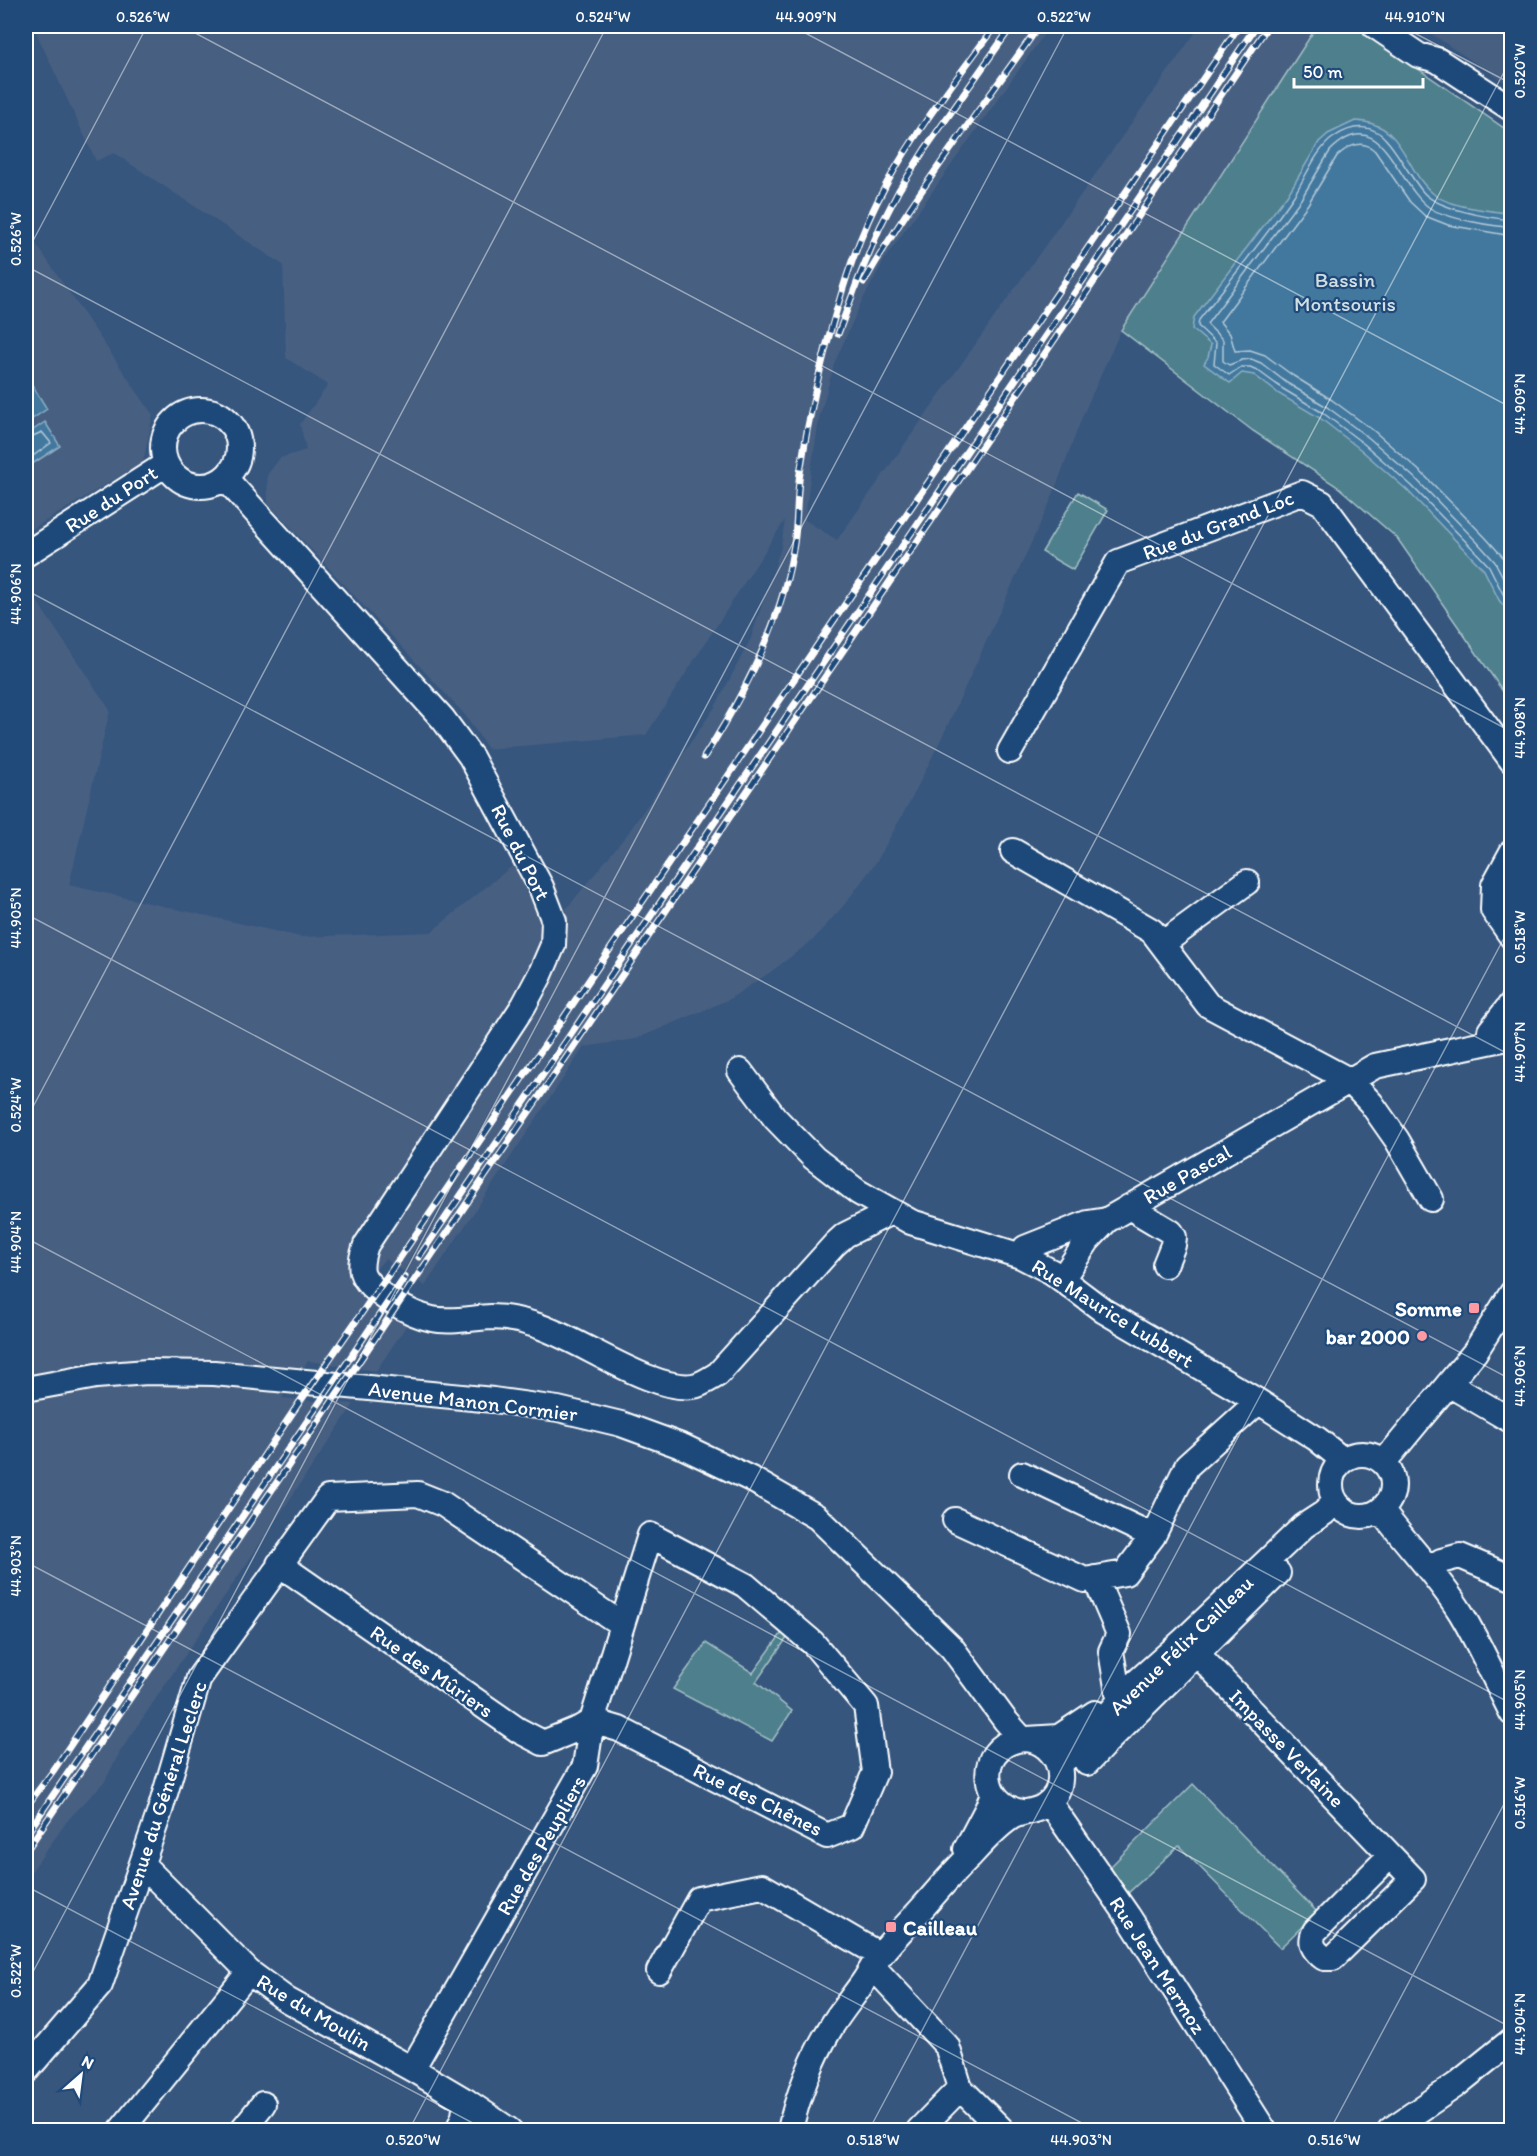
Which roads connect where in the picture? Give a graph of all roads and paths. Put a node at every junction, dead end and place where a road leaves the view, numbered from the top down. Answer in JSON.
{"nodes":[{"id":1,"x":1375,"y":26,"type":"edge"},
{"id":2,"x":1401,"y":26,"type":"edge"},
{"id":3,"x":1437,"y":60,"type":"junction"},
{"id":4,"x":1512,"y":109,"type":"edge"},
{"id":5,"x":166,"y":464,"type":"junction"},
{"id":6,"x":225,"y":478,"type":"junction"},
{"id":7,"x":26,"y":554,"type":"edge"},
{"id":8,"x":1010,"y":751,"type":"dead end"},
{"id":9,"x":1512,"y":761,"type":"edge"},
{"id":10,"x":1013,"y":851,"type":"dead end"},
{"id":11,"x":1512,"y":852,"type":"edge"},
{"id":12,"x":1247,"y":882,"type":"dead end"},
{"id":13,"x":1512,"y":937,"type":"edge"},
{"id":14,"x":1162,"y":944,"type":"junction"},
{"id":15,"x":1512,"y":1003,"type":"edge"},
{"id":16,"x":1502,"y":1039,"type":"edge"},
{"id":17,"x":740,"y":1071,"type":"dead end"},
{"id":18,"x":1349,"y":1080,"type":"junction"},
{"id":19,"x":1431,"y":1199,"type":"dead end"},
{"id":20,"x":1129,"y":1207,"type":"junction"},
{"id":21,"x":891,"y":1212,"type":"junction"},
{"id":22,"x":1107,"y":1220,"type":"junction"},
{"id":23,"x":1021,"y":1256,"type":"junction"},
{"id":24,"x":1165,"y":1265,"type":"dead end"},
{"id":25,"x":1062,"y":1279,"type":"junction"},
{"id":26,"x":1512,"y":1293,"type":"edge"},
{"id":27,"x":1450,"y":1385,"type":"junction"},
{"id":28,"x":26,"y":1389,"type":"edge"},
{"id":29,"x":1256,"y":1400,"type":"junction"},
{"id":30,"x":1512,"y":1421,"type":"edge"},
{"id":31,"x":1342,"y":1460,"type":"junction"},
{"id":32,"x":1384,"y":1462,"type":"junction"},
{"id":33,"x":1022,"y":1474,"type":"dead end"},
{"id":34,"x":1335,"y":1502,"type":"junction"},
{"id":35,"x":1382,"y":1510,"type":"junction"},
{"id":36,"x":956,"y":1520,"type":"dead end"},
{"id":37,"x":650,"y":1535,"type":"joint"},
{"id":38,"x":1153,"y":1536,"type":"junction"},
{"id":39,"x":279,"y":1564,"type":"junction"},
{"id":40,"x":1430,"y":1568,"type":"junction"},
{"id":41,"x":1095,"y":1578,"type":"junction"},
{"id":42,"x":1512,"y":1578,"type":"edge"},
{"id":43,"x":621,"y":1624,"type":"junction"},
{"id":44,"x":1190,"y":1647,"type":"junction"},
{"id":45,"x":1125,"y":1690,"type":"junction"},
{"id":46,"x":1512,"y":1713,"type":"edge"},
{"id":47,"x":592,"y":1721,"type":"junction"},
{"id":48,"x":1012,"y":1743,"type":"junction"},
{"id":49,"x":1095,"y":1746,"type":"junction"},
{"id":50,"x":1059,"y":1765,"type":"junction"},
{"id":51,"x":993,"y":1794,"type":"junction"},
{"id":52,"x":1049,"y":1802,"type":"junction"},
{"id":53,"x":1023,"y":1812,"type":"junction"},
{"id":54,"x":1390,"y":1856,"type":"dead end"},
{"id":55,"x":142,"y":1864,"type":"junction"},
{"id":56,"x":953,"y":1872,"type":"junction"},
{"id":57,"x":877,"y":1961,"type":"junction"},
{"id":58,"x":659,"y":1971,"type":"dead end"},
{"id":59,"x":249,"y":1972,"type":"junction"},
{"id":60,"x":1512,"y":2040,"type":"edge"},
{"id":61,"x":412,"y":2069,"type":"junction"},
{"id":62,"x":26,"y":2071,"type":"edge"},
{"id":63,"x":960,"y":2088,"type":"junction"},
{"id":64,"x":466,"y":2101,"type":"junction"},
{"id":65,"x":263,"y":2104,"type":"dead end"},
{"id":66,"x":121,"y":2130,"type":"edge"},
{"id":67,"x":242,"y":2130,"type":"edge"},
{"id":68,"x":458,"y":2130,"type":"edge"},
{"id":69,"x":509,"y":2130,"type":"edge"},
{"id":70,"x":790,"y":2130,"type":"edge"},
{"id":71,"x":919,"y":2130,"type":"edge"},
{"id":72,"x":1002,"y":2130,"type":"edge"},
{"id":73,"x":1264,"y":2130,"type":"edge"},
{"id":74,"x":1390,"y":2130,"type":"edge"}],
"edges":[{"from":1,"to":3,"type":"street"},
{"from":2,"to":3,"type":"street"},
{"from":3,"to":4,"type":"street"},
{"from":5,"to":6,"type":"street"},
{"from":5,"to":6,"type":"street"},
{"from":5,"to":7,"type":"street","name":"Rue du Port"},
{"from":6,"to":21,"type":"street","name":"Rue du Port"},
{"from":8,"to":9,"type":"street","name":"Rue du Grand Loc"},
{"from":10,"to":14,"type":"street"},
{"from":11,"to":13,"type":"street"},
{"from":12,"to":14,"type":"street"},
{"from":14,"to":18,"type":"street"},
{"from":15,"to":16,"type":"street"},
{"from":16,"to":18,"type":"street","name":"Rue Pascal"},
{"from":17,"to":21,"type":"street","name":"Rue Maurice Lubbert"},
{"from":18,"to":19,"type":"street"},
{"from":18,"to":20,"type":"street","name":"Rue Pascal"},
{"from":20,"to":22,"type":"street","name":"Rue Pascal"},
{"from":20,"to":24,"type":"street"},
{"from":21,"to":23,"type":"street","name":"Rue Maurice Lubbert"},
{"from":22,"to":23,"type":"street","name":"Rue Pascal"},
{"from":22,"to":25,"type":"street"},
{"from":23,"to":25,"type":"street","name":"Rue Maurice Lubbert"},
{"from":25,"to":29,"type":"street","name":"Rue Maurice Lubbert"},
{"from":26,"to":27,"type":"street"},
{"from":27,"to":30,"type":"street"},
{"from":27,"to":32,"type":"street"},
{"from":28,"to":48,"type":"street","name":"Avenue Manon Cormier"},
{"from":29,"to":31,"type":"street","name":"Rue Maurice Lubbert"},
{"from":29,"to":38,"type":"street"},
{"from":31,"to":32,"type":"street"},
{"from":31,"to":34,"type":"street"},
{"from":32,"to":35,"type":"street"},
{"from":33,"to":38,"type":"street"},
{"from":34,"to":35,"type":"street"},
{"from":34,"to":44,"type":"street","name":"Avenue Félix Cailleau"},
{"from":35,"to":40,"type":"street"},
{"from":36,"to":41,"type":"street"},
{"from":37,"to":43,"type":"street","name":"Rue des Peupliers"},
{"from":37,"to":47,"type":"street","name":"Rue des Chênes"},
{"from":38,"to":41,"type":"street"},
{"from":39,"to":43,"type":"street","name":"Avenue du Général Leclerc"},
{"from":39,"to":47,"type":"street","name":"Rue des Mûriers"},
{"from":39,"to":55,"type":"street","name":"Avenue du Général Leclerc"},
{"from":40,"to":42,"type":"street"},
{"from":40,"to":46,"type":"street"},
{"from":41,"to":45,"type":"street"},
{"from":43,"to":47,"type":"street","name":"Rue des Peupliers"},
{"from":44,"to":45,"type":"street","name":"Avenue Félix Cailleau"},
{"from":44,"to":49,"type":"street"},
{"from":44,"to":54,"type":"street","name":"Impasse Verlaine"},
{"from":45,"to":48,"type":"street"},
{"from":45,"to":49,"type":"street","name":"Avenue Félix Cailleau"},
{"from":47,"to":61,"type":"street","name":"Rue des Peupliers"},
{"from":48,"to":50,"type":"street"},
{"from":48,"to":51,"type":"street"},
{"from":49,"to":50,"type":"street","name":"Avenue Félix Cailleau"},
{"from":50,"to":52,"type":"street"},
{"from":51,"to":53,"type":"street"},
{"from":51,"to":56,"type":"street"},
{"from":52,"to":53,"type":"street"},
{"from":52,"to":73,"type":"street","name":"Rue Jean Mermoz"},
{"from":53,"to":56,"type":"street"},
{"from":55,"to":59,"type":"street","name":"Rue du Moulin"},
{"from":55,"to":62,"type":"street","name":"Avenue du Général Leclerc"},
{"from":56,"to":57,"type":"street"},
{"from":57,"to":58,"type":"street"},
{"from":57,"to":63,"type":"street"},
{"from":57,"to":70,"type":"street"},
{"from":59,"to":61,"type":"street","name":"Rue du Moulin"},
{"from":59,"to":66,"type":"street"},
{"from":60,"to":74,"type":"street"},
{"from":61,"to":64,"type":"street","name":"Rue du Moulin"},
{"from":63,"to":71,"type":"street"},
{"from":63,"to":72,"type":"street"},
{"from":64,"to":68,"type":"street"},
{"from":64,"to":69,"type":"street","name":"Rue du Moulin"},
{"from":65,"to":67,"type":"street"}]}
